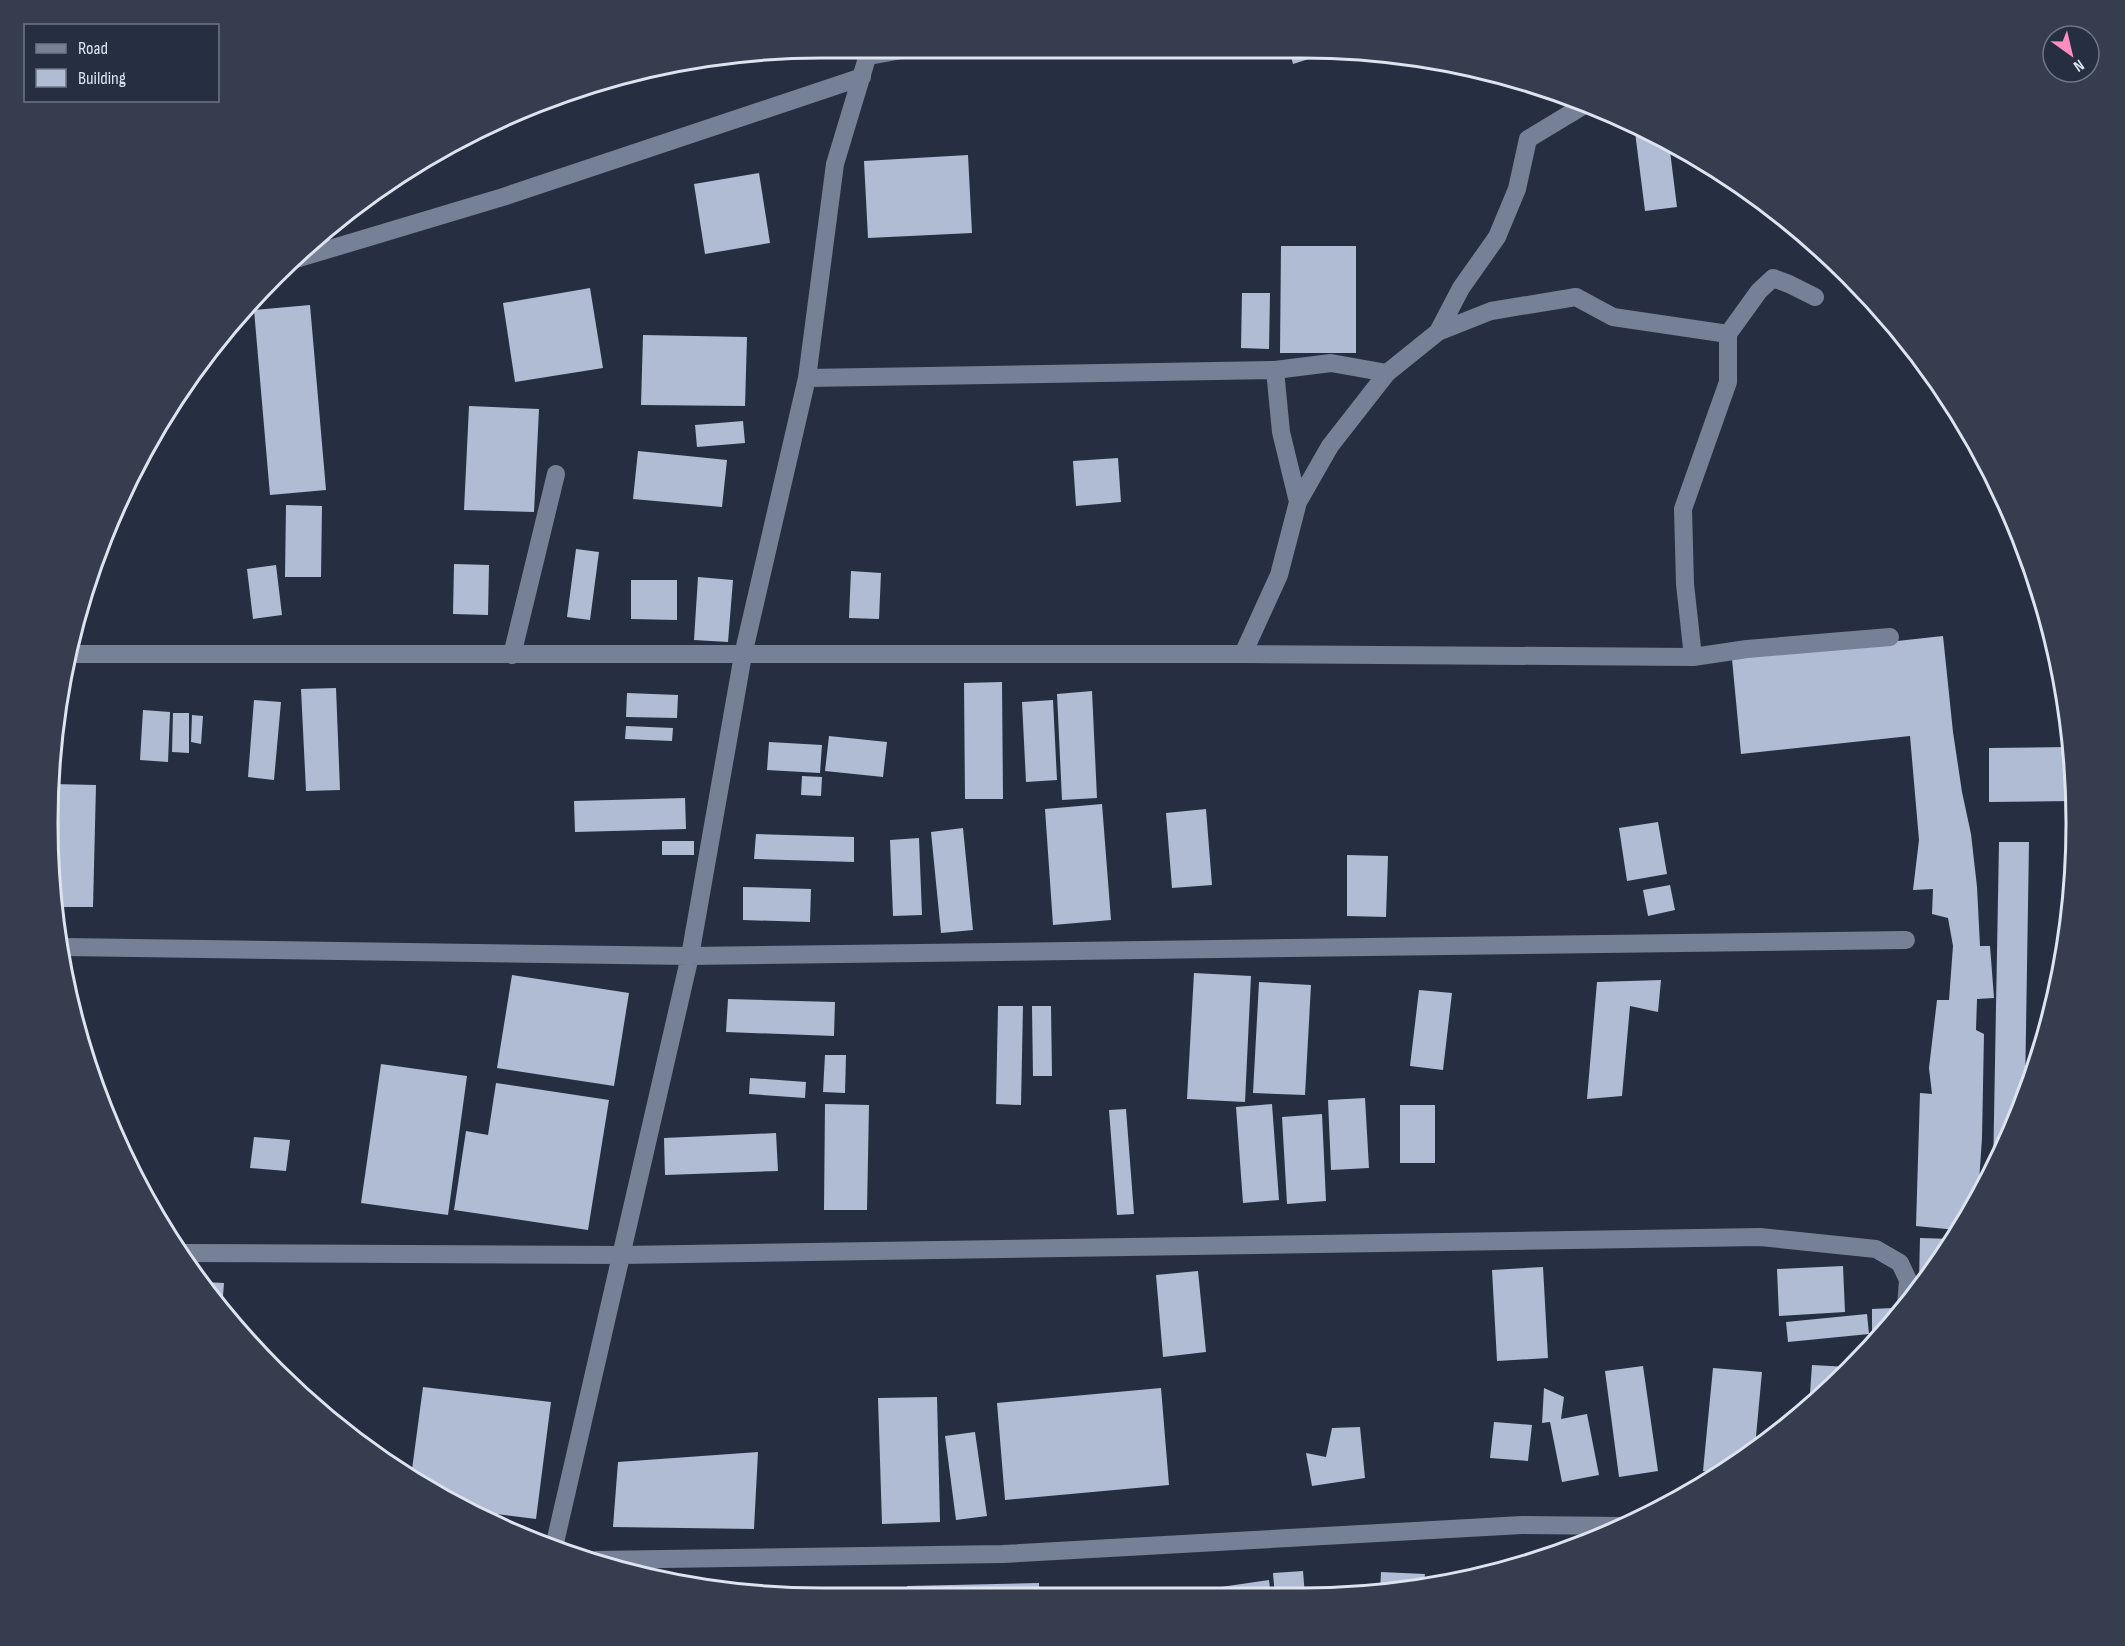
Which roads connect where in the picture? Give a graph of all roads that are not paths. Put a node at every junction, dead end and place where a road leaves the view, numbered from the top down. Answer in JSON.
{"nodes":[{"id":1,"x":867,"y":58,"type":"edge"},
{"id":2,"x":862,"y":76,"type":"junction"},
{"id":3,"x":1576,"y":110,"type":"edge"},
{"id":4,"x":312,"y":254,"type":"edge"},
{"id":5,"x":1815,"y":297,"type":"dead end"},
{"id":6,"x":1438,"y":332,"type":"junction"},
{"id":7,"x":1728,"y":334,"type":"junction"},
{"id":8,"x":1275,"y":370,"type":"junction"},
{"id":9,"x":1387,"y":373,"type":"junction"},
{"id":10,"x":807,"y":378,"type":"junction"},
{"id":11,"x":556,"y":474,"type":"dead end"},
{"id":12,"x":1298,"y":502,"type":"junction"},
{"id":13,"x":1890,"y":637,"type":"dead end"},
{"id":14,"x":78,"y":654,"type":"edge"},
{"id":15,"x":1243,"y":654,"type":"junction"},
{"id":16,"x":512,"y":655,"type":"junction"},
{"id":17,"x":743,"y":655,"type":"junction"},
{"id":18,"x":1693,"y":657,"type":"junction"},
{"id":19,"x":1906,"y":940,"type":"dead end"},
{"id":20,"x":69,"y":947,"type":"edge"},
{"id":21,"x":690,"y":956,"type":"junction"},
{"id":22,"x":191,"y":1253,"type":"edge"},
{"id":23,"x":621,"y":1255,"type":"junction"},
{"id":24,"x":1907,"y":1290,"type":"edge"},
{"id":25,"x":1602,"y":1526,"type":"edge"},
{"id":26,"x":556,"y":1539,"type":"edge"},
{"id":27,"x":620,"y":1560,"type":"edge"}],
"edges":[{"from":1,"to":2,"type":"street"},
{"from":2,"to":4,"type":"street"},
{"from":2,"to":10,"type":"street"},
{"from":3,"to":6,"type":"street"},
{"from":5,"to":7,"type":"street"},
{"from":6,"to":7,"type":"street"},
{"from":6,"to":9,"type":"street"},
{"from":7,"to":18,"type":"street"},
{"from":8,"to":9,"type":"street"},
{"from":8,"to":10,"type":"street"},
{"from":8,"to":12,"type":"street"},
{"from":9,"to":12,"type":"street"},
{"from":10,"to":17,"type":"street"},
{"from":11,"to":16,"type":"street"},
{"from":12,"to":15,"type":"street"},
{"from":13,"to":18,"type":"street"},
{"from":14,"to":16,"type":"street"},
{"from":15,"to":17,"type":"street"},
{"from":15,"to":18,"type":"street"},
{"from":16,"to":17,"type":"street"},
{"from":17,"to":21,"type":"street"},
{"from":19,"to":21,"type":"street"},
{"from":20,"to":21,"type":"street"},
{"from":21,"to":23,"type":"street"},
{"from":22,"to":23,"type":"street"},
{"from":23,"to":24,"type":"street"},
{"from":23,"to":26,"type":"street"},
{"from":25,"to":27,"type":"street"}]}
